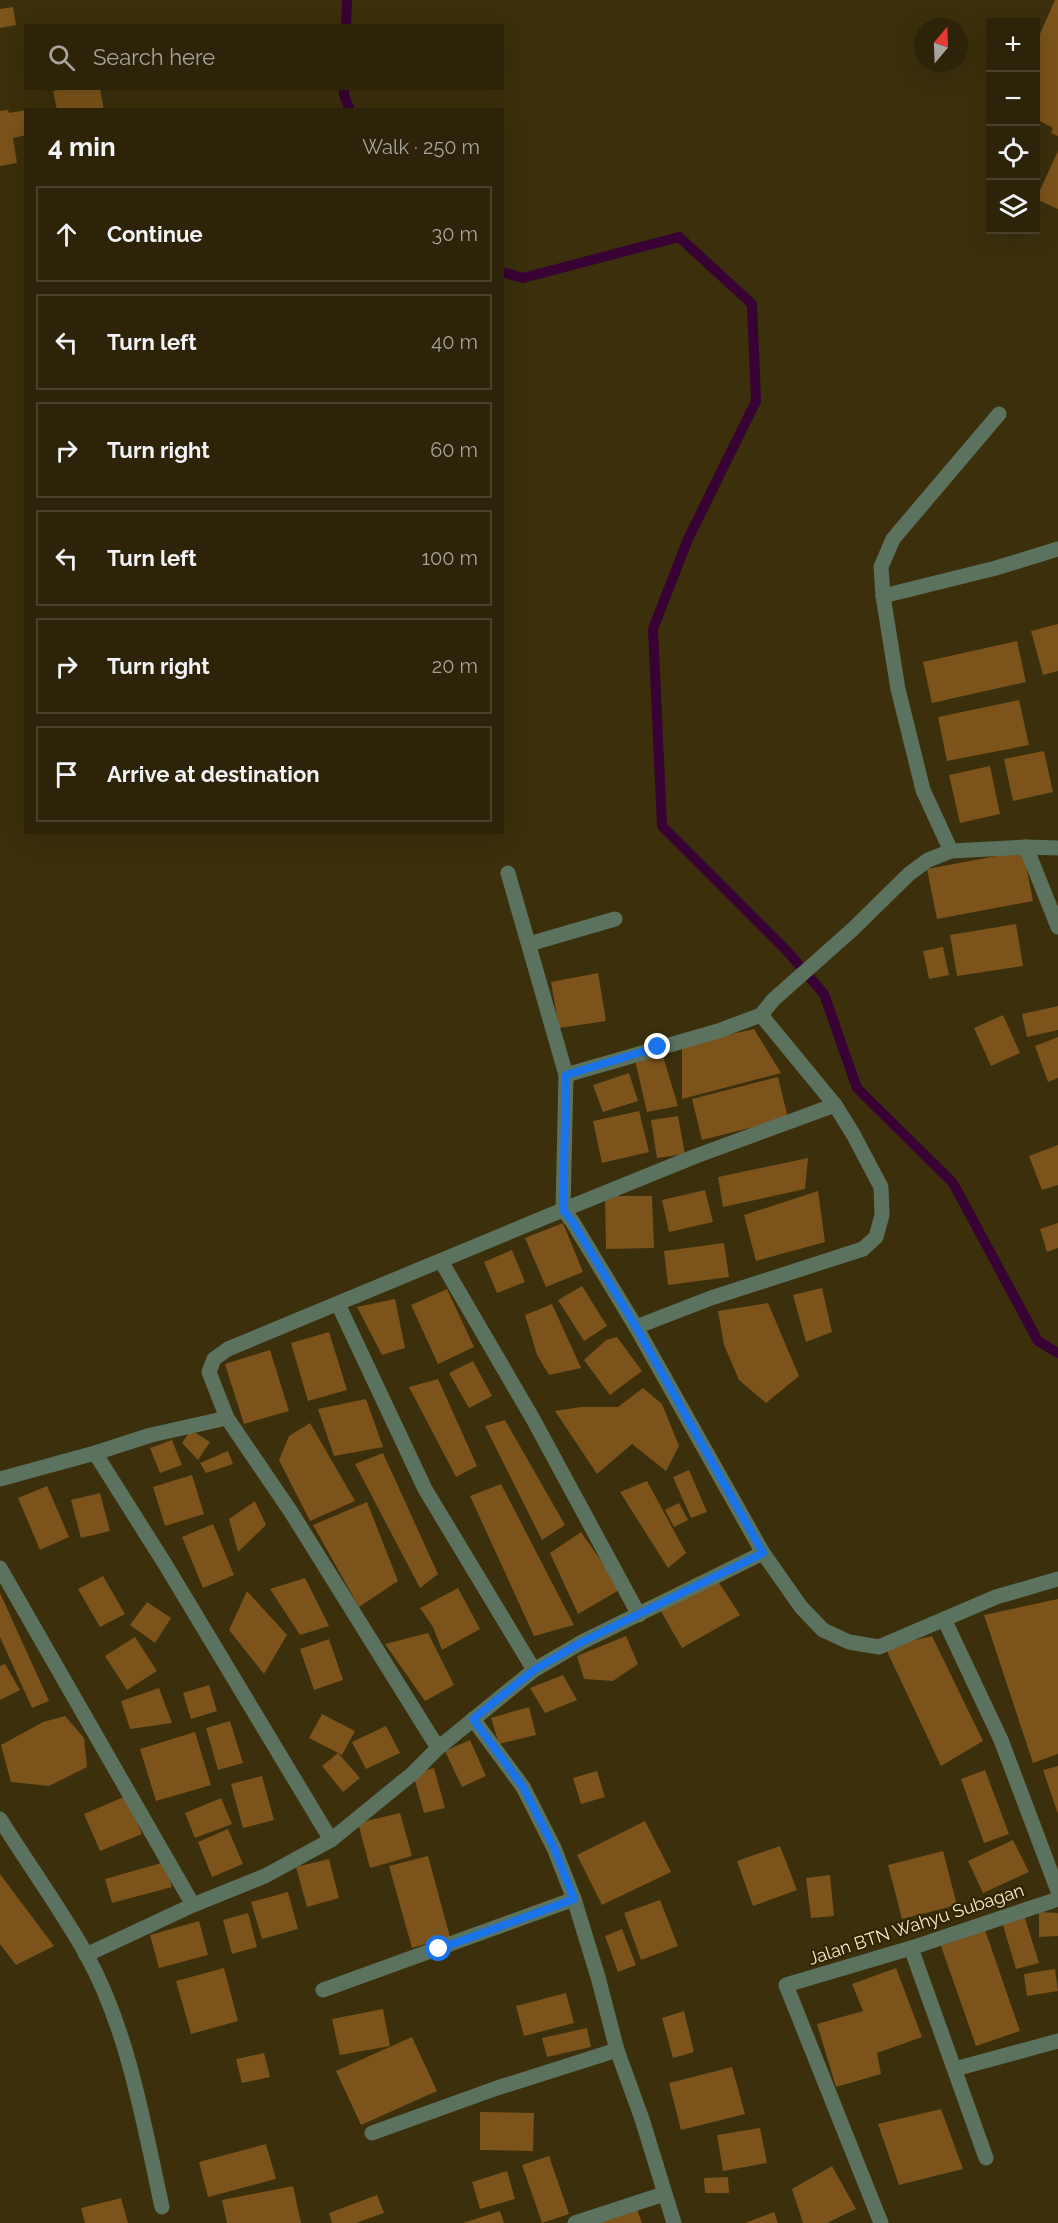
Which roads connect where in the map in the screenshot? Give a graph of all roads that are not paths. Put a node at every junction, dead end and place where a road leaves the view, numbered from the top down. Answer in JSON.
{"nodes":[{"id":1,"x":999,"y":414,"type":"dead end"},
{"id":2,"x":1058,"y":549,"type":"edge"},
{"id":3,"x":883,"y":596,"type":"junction"},
{"id":4,"x":1026,"y":847,"type":"junction"},
{"id":5,"x":1058,"y":848,"type":"edge"},
{"id":6,"x":951,"y":852,"type":"junction"},
{"id":7,"x":508,"y":873,"type":"dead end"},
{"id":8,"x":615,"y":919,"type":"dead end"},
{"id":9,"x":1058,"y":927,"type":"edge"},
{"id":10,"x":530,"y":944,"type":"junction"},
{"id":11,"x":761,"y":1015,"type":"junction"},
{"id":12,"x":566,"y":1075,"type":"junction"},
{"id":13,"x":835,"y":1105,"type":"junction"},
{"id":14,"x":563,"y":1210,"type":"junction"},
{"id":15,"x":441,"y":1261,"type":"junction"},
{"id":16,"x":338,"y":1304,"type":"junction"},
{"id":17,"x":636,"y":1327,"type":"junction"},
{"id":18,"x":227,"y":1418,"type":"junction"},
{"id":19,"x":95,"y":1453,"type":"junction"},
{"id":20,"x":0,"y":1479,"type":"edge"},
{"id":21,"x":763,"y":1553,"type":"junction"},
{"id":22,"x":0,"y":1568,"type":"edge"},
{"id":23,"x":1058,"y":1579,"type":"edge"},
{"id":24,"x":639,"y":1615,"type":"junction"},
{"id":25,"x":944,"y":1619,"type":"junction"},
{"id":26,"x":534,"y":1670,"type":"junction"},
{"id":27,"x":473,"y":1719,"type":"junction"},
{"id":28,"x":438,"y":1748,"type":"junction"},
{"id":29,"x":0,"y":1819,"type":"edge"},
{"id":30,"x":332,"y":1840,"type":"junction"},
{"id":31,"x":1058,"y":1891,"type":"edge"},
{"id":32,"x":574,"y":1899,"type":"junction"},
{"id":33,"x":1058,"y":1899,"type":"edge"},
{"id":34,"x":193,"y":1905,"type":"junction"},
{"id":35,"x":910,"y":1948,"type":"junction"},
{"id":36,"x":86,"y":1955,"type":"junction"},
{"id":37,"x":323,"y":1990,"type":"dead end"},
{"id":38,"x":1058,"y":2041,"type":"edge"},
{"id":39,"x":617,"y":2050,"type":"junction"},
{"id":40,"x":955,"y":2069,"type":"junction"},
{"id":41,"x":372,"y":2133,"type":"dead end"},
{"id":42,"x":986,"y":2158,"type":"dead end"},
{"id":43,"x":664,"y":2194,"type":"junction"},
{"id":44,"x":162,"y":2208,"type":"dead end"},
{"id":45,"x":575,"y":2223,"type":"edge"},
{"id":46,"x":674,"y":2223,"type":"edge"},
{"id":47,"x":881,"y":2223,"type":"edge"}],
"edges":[{"from":1,"to":3,"type":"street"},
{"from":2,"to":3,"type":"street"},
{"from":3,"to":6,"type":"street"},
{"from":4,"to":5,"type":"street"},
{"from":4,"to":6,"type":"street"},
{"from":4,"to":9,"type":"street"},
{"from":6,"to":11,"type":"street"},
{"from":7,"to":10,"type":"street"},
{"from":8,"to":10,"type":"street"},
{"from":10,"to":12,"type":"street"},
{"from":11,"to":12,"type":"street"},
{"from":11,"to":13,"type":"street"},
{"from":12,"to":14,"type":"street"},
{"from":13,"to":14,"type":"street"},
{"from":13,"to":17,"type":"street"},
{"from":14,"to":15,"type":"street"},
{"from":14,"to":17,"type":"street"},
{"from":15,"to":16,"type":"street"},
{"from":15,"to":24,"type":"street"},
{"from":16,"to":18,"type":"street"},
{"from":16,"to":26,"type":"street"},
{"from":17,"to":21,"type":"street"},
{"from":18,"to":19,"type":"street"},
{"from":18,"to":28,"type":"street"},
{"from":19,"to":20,"type":"street"},
{"from":19,"to":30,"type":"street"},
{"from":21,"to":24,"type":"street"},
{"from":21,"to":25,"type":"street"},
{"from":22,"to":34,"type":"street"},
{"from":23,"to":25,"type":"street"},
{"from":24,"to":26,"type":"street"},
{"from":25,"to":31,"type":"street"},
{"from":26,"to":27,"type":"street"},
{"from":27,"to":28,"type":"street"},
{"from":27,"to":32,"type":"street"},
{"from":28,"to":30,"type":"street"},
{"from":29,"to":36,"type":"street"},
{"from":30,"to":34,"type":"street"},
{"from":32,"to":37,"type":"street"},
{"from":32,"to":39,"type":"street"},
{"from":33,"to":35,"type":"street","name":"Jalan BTN Wahyu Subagan"},
{"from":34,"to":36,"type":"street"},
{"from":35,"to":40,"type":"street"},
{"from":35,"to":47,"type":"street","name":"Jalan BTN Wahyu Subagan"},
{"from":36,"to":44,"type":"street"},
{"from":38,"to":40,"type":"street"},
{"from":39,"to":41,"type":"street"},
{"from":39,"to":43,"type":"street"},
{"from":40,"to":42,"type":"street"},
{"from":43,"to":45,"type":"street"},
{"from":43,"to":46,"type":"street"}]}
